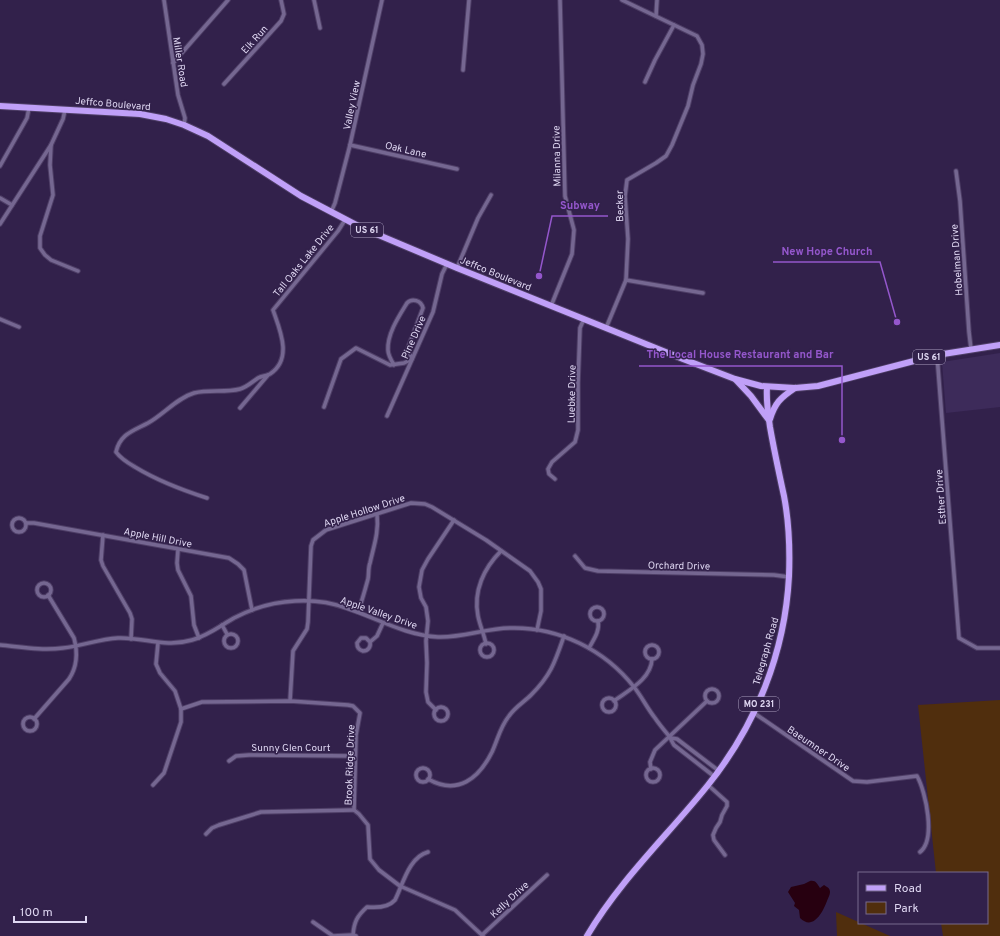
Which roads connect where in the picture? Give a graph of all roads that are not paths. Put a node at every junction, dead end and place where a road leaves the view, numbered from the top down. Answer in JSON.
{"nodes":[{"id":1,"x":164,"y":0,"type":"edge"},
{"id":2,"x":228,"y":0,"type":"edge"},
{"id":3,"x":281,"y":0,"type":"edge"},
{"id":4,"x":314,"y":0,"type":"edge"},
{"id":5,"x":382,"y":0,"type":"edge"},
{"id":6,"x":469,"y":0,"type":"edge"},
{"id":7,"x":560,"y":0,"type":"edge"},
{"id":8,"x":622,"y":0,"type":"edge"},
{"id":9,"x":657,"y":0,"type":"edge"},
{"id":10,"x":656,"y":16,"type":"junction"},
{"id":11,"x":674,"y":25,"type":"junction"},
{"id":12,"x":320,"y":28,"type":"dead end"},
{"id":13,"x":173,"y":63,"type":"junction"},
{"id":14,"x":463,"y":70,"type":"dead end"},
{"id":15,"x":645,"y":82,"type":"dead end"},
{"id":16,"x":224,"y":84,"type":"dead end"},
{"id":17,"x":0,"y":106,"type":"edge"},
{"id":18,"x":29,"y":108,"type":"junction"},
{"id":19,"x":65,"y":110,"type":"junction"},
{"id":20,"x":184,"y":125,"type":"junction"},
{"id":21,"x":51,"y":145,"type":"junction"},
{"id":22,"x":350,"y":145,"type":"junction"},
{"id":23,"x":0,"y":166,"type":"edge"},
{"id":24,"x":457,"y":169,"type":"dead end"},
{"id":25,"x":956,"y":171,"type":"dead end"},
{"id":26,"x":491,"y":195,"type":"dead end"},
{"id":27,"x":0,"y":198,"type":"edge"},
{"id":28,"x":12,"y":205,"type":"junction"},
{"id":29,"x":331,"y":213,"type":"junction"},
{"id":30,"x":345,"y":220,"type":"junction"},
{"id":31,"x":0,"y":224,"type":"edge"},
{"id":32,"x":446,"y":264,"type":"junction"},
{"id":33,"x":457,"y":268,"type":"junction"},
{"id":34,"x":78,"y":271,"type":"dead end"},
{"id":35,"x":626,"y":280,"type":"junction"},
{"id":36,"x":703,"y":293,"type":"dead end"},
{"id":37,"x":551,"y":306,"type":"junction"},
{"id":38,"x":0,"y":319,"type":"edge"},
{"id":39,"x":584,"y":319,"type":"junction"},
{"id":40,"x":19,"y":327,"type":"dead end"},
{"id":41,"x":606,"y":328,"type":"junction"},
{"id":42,"x":1000,"y":345,"type":"edge"},
{"id":43,"x":971,"y":349,"type":"junction"},
{"id":44,"x":937,"y":355,"type":"junction"},
{"id":45,"x":412,"y":359,"type":"junction"},
{"id":46,"x":394,"y":365,"type":"junction"},
{"id":47,"x":269,"y":374,"type":"junction"},
{"id":48,"x":735,"y":379,"type":"junction"},
{"id":49,"x":767,"y":387,"type":"junction"},
{"id":50,"x":795,"y":388,"type":"junction"},
{"id":51,"x":324,"y":407,"type":"dead end"},
{"id":52,"x":240,"y":408,"type":"dead end"},
{"id":53,"x":387,"y":416,"type":"dead end"},
{"id":54,"x":769,"y":420,"type":"junction"},
{"id":55,"x":555,"y":479,"type":"dead end"},
{"id":56,"x":207,"y":498,"type":"dead end"},
{"id":57,"x":377,"y":514,"type":"junction"},
{"id":58,"x":454,"y":520,"type":"junction"},
{"id":59,"x":26,"y":523,"type":"dead end"},
{"id":60,"x":103,"y":535,"type":"junction"},
{"id":61,"x":178,"y":550,"type":"junction"},
{"id":62,"x":501,"y":550,"type":"junction"},
{"id":63,"x":575,"y":556,"type":"dead end"},
{"id":64,"x":789,"y":577,"type":"junction"},
{"id":65,"x":48,"y":595,"type":"dead end"},
{"id":66,"x":309,"y":601,"type":"junction"},
{"id":67,"x":252,"y":610,"type":"junction"},
{"id":68,"x":358,"y":612,"type":"junction"},
{"id":69,"x":598,"y":620,"type":"dead end"},
{"id":70,"x":383,"y":623,"type":"junction"},
{"id":71,"x":222,"y":625,"type":"junction"},
{"id":72,"x":536,"y":630,"type":"junction"},
{"id":73,"x":483,"y":631,"type":"junction"},
{"id":74,"x":227,"y":634,"type":"dead end"},
{"id":75,"x":426,"y":636,"type":"junction"},
{"id":76,"x":564,"y":636,"type":"junction"},
{"id":77,"x":198,"y":638,"type":"junction"},
{"id":78,"x":131,"y":639,"type":"junction"},
{"id":79,"x":370,"y":642,"type":"dead end"},
{"id":80,"x":158,"y":643,"type":"junction"},
{"id":81,"x":486,"y":644,"type":"dead end"},
{"id":82,"x":0,"y":645,"type":"edge"},
{"id":83,"x":76,"y":646,"type":"junction"},
{"id":84,"x":589,"y":648,"type":"junction"},
{"id":85,"x":1000,"y":648,"type":"edge"},
{"id":86,"x":652,"y":659,"type":"dead end"},
{"id":87,"x":633,"y":686,"type":"junction"},
{"id":88,"x":290,"y":701,"type":"junction"},
{"id":89,"x":614,"y":701,"type":"dead end"},
{"id":90,"x":707,"y":701,"type":"dead end"},
{"id":91,"x":181,"y":709,"type":"junction"},
{"id":92,"x":436,"y":710,"type":"dead end"},
{"id":93,"x":754,"y":714,"type":"junction"},
{"id":94,"x":34,"y":719,"type":"dead end"},
{"id":95,"x":670,"y":737,"type":"junction"},
{"id":96,"x":355,"y":756,"type":"junction"},
{"id":97,"x":229,"y":761,"type":"dead end"},
{"id":98,"x":651,"y":769,"type":"dead end"},
{"id":99,"x":719,"y":771,"type":"junction"},
{"id":100,"x":715,"y":777,"type":"junction"},
{"id":101,"x":428,"y":779,"type":"dead end"},
{"id":102,"x":153,"y":785,"type":"dead end"},
{"id":103,"x":708,"y":785,"type":"junction"},
{"id":104,"x":354,"y":810,"type":"junction"},
{"id":105,"x":206,"y":834,"type":"dead end"},
{"id":106,"x":428,"y":852,"type":"dead end"},
{"id":107,"x":920,"y":852,"type":"dead end"},
{"id":108,"x":725,"y":855,"type":"dead end"},
{"id":109,"x":547,"y":875,"type":"dead end"},
{"id":110,"x":401,"y":886,"type":"junction"},
{"id":111,"x":313,"y":922,"type":"dead end"},
{"id":112,"x":354,"y":935,"type":"edge"},
{"id":113,"x":482,"y":936,"type":"edge"},
{"id":114,"x":587,"y":936,"type":"edge"}],
"edges":[{"from":1,"to":13,"type":"street","name":"Miller Road"},
{"from":2,"to":13,"type":"street"},
{"from":3,"to":16,"type":"street","name":"Elk Run"},
{"from":4,"to":12,"type":"street"},
{"from":5,"to":22,"type":"street","name":"Valley View"},
{"from":6,"to":14,"type":"street"},
{"from":7,"to":37,"type":"street","name":"Milanna Drive"},
{"from":8,"to":10,"type":"street"},
{"from":9,"to":10,"type":"street"},
{"from":10,"to":11,"type":"street"},
{"from":11,"to":15,"type":"street"},
{"from":11,"to":35,"type":"street","name":"Becker"},
{"from":13,"to":20,"type":"street","name":"Miller Road"},
{"from":17,"to":18,"type":"main road","name":"Jeffco Boulevard","number":"US 61"},
{"from":18,"to":19,"type":"main road","name":"Jeffco Boulevard","number":"US 61"},
{"from":18,"to":23,"type":"street"},
{"from":19,"to":20,"type":"main road","name":"Jeffco Boulevard","number":"US 61"},
{"from":19,"to":21,"type":"street"},
{"from":20,"to":29,"type":"main road","name":"Jeffco Boulevard","number":"US 61"},
{"from":21,"to":28,"type":"street"},
{"from":21,"to":34,"type":"street"},
{"from":22,"to":24,"type":"street","name":"Oak Lane"},
{"from":22,"to":29,"type":"street","name":"Valley View"},
{"from":25,"to":43,"type":"street","name":"Hobelman Drive"},
{"from":26,"to":33,"type":"street"},
{"from":27,"to":28,"type":"street"},
{"from":28,"to":31,"type":"street"},
{"from":29,"to":30,"type":"main road","name":"Jeffco Boulevard","number":"US 61"},
{"from":30,"to":32,"type":"main road","name":"Jeffco Boulevard","number":"US 61"},
{"from":30,"to":47,"type":"street","name":"Tall Oaks Lake Drive"},
{"from":32,"to":33,"type":"main road","name":"Jeffco Boulevard","number":"US 61"},
{"from":32,"to":45,"type":"street","name":"Pine Drive"},
{"from":33,"to":37,"type":"main road","name":"Jeffco Boulevard","number":"US 61"},
{"from":35,"to":36,"type":"street"},
{"from":35,"to":41,"type":"street","name":"Becker"},
{"from":37,"to":39,"type":"main road","name":"Jeffco Boulevard","number":"US 61"},
{"from":38,"to":40,"type":"street"},
{"from":39,"to":41,"type":"main road","name":"Jeffco Boulevard","number":"US 61"},
{"from":39,"to":55,"type":"street","name":"Luebke Drive"},
{"from":41,"to":48,"type":"main road","name":"Jeffco Boulevard","number":"US 61"},
{"from":42,"to":43,"type":"main road","name":"Jeffco Boulevard","number":"US 61"},
{"from":43,"to":44,"type":"main road","name":"Jeffco Boulevard","number":"US 61"},
{"from":44,"to":50,"type":"main road","name":"Jeffco Boulevard","number":"US 61"},
{"from":44,"to":85,"type":"street","name":"Esther Drive"},
{"from":45,"to":46,"type":"street"},
{"from":45,"to":46,"type":"street"},
{"from":45,"to":53,"type":"street","name":"Pine Drive"},
{"from":46,"to":51,"type":"street"},
{"from":47,"to":52,"type":"street","name":"Tall Oaks Lake Drive"},
{"from":47,"to":56,"type":"street","name":"Tall Oaks Lake Drive"},
{"from":48,"to":49,"type":"main road","name":"Jeffco Boulevard","number":"US 61"},
{"from":48,"to":54,"type":"main road"},
{"from":49,"to":50,"type":"main road","name":"Jeffco Boulevard","number":"US 61"},
{"from":49,"to":54,"type":"main road","name":"Telegraph Road","number":"MO 231"},
{"from":50,"to":54,"type":"main road"},
{"from":54,"to":64,"type":"main road","name":"Telegraph Road","number":"MO 231"},
{"from":57,"to":58,"type":"street","name":"Apple Hollow Drive"},
{"from":57,"to":66,"type":"street","name":"Apple Hollow Drive"},
{"from":57,"to":68,"type":"street"},
{"from":58,"to":62,"type":"street","name":"Apple Hollow Drive"},
{"from":58,"to":75,"type":"street"},
{"from":59,"to":60,"type":"street","name":"Apple Hill Drive"},
{"from":60,"to":61,"type":"street","name":"Apple Hill Drive"},
{"from":60,"to":78,"type":"street"},
{"from":61,"to":67,"type":"street","name":"Apple Hill Drive"},
{"from":61,"to":77,"type":"street"},
{"from":62,"to":72,"type":"street","name":"Apple Hollow Drive"},
{"from":62,"to":73,"type":"street"},
{"from":63,"to":64,"type":"street","name":"Orchard Drive"},
{"from":64,"to":93,"type":"main road","name":"Telegraph Road","number":"MO 231"},
{"from":65,"to":83,"type":"street"},
{"from":66,"to":67,"type":"street","name":"Apple Valley Drive"},
{"from":66,"to":68,"type":"street","name":"Apple Valley Drive"},
{"from":66,"to":88,"type":"street","name":"Apple Hollow Drive"},
{"from":67,"to":71,"type":"street","name":"Apple Valley Drive"},
{"from":68,"to":70,"type":"street","name":"Apple Valley Drive"},
{"from":69,"to":84,"type":"street"},
{"from":70,"to":75,"type":"street","name":"Apple Valley Drive"},
{"from":70,"to":79,"type":"street"},
{"from":71,"to":74,"type":"street"},
{"from":71,"to":77,"type":"street","name":"Apple Valley Drive"},
{"from":72,"to":73,"type":"street","name":"Apple Valley Drive"},
{"from":72,"to":76,"type":"street","name":"Apple Valley Drive"},
{"from":73,"to":75,"type":"street","name":"Apple Valley Drive"},
{"from":73,"to":81,"type":"street"},
{"from":75,"to":92,"type":"street"},
{"from":76,"to":84,"type":"street","name":"Apple Valley Drive"},
{"from":76,"to":101,"type":"street"},
{"from":77,"to":80,"type":"street","name":"Apple Valley Drive"},
{"from":78,"to":80,"type":"street","name":"Apple Valley Drive"},
{"from":78,"to":83,"type":"street","name":"Apple Valley Drive"},
{"from":80,"to":91,"type":"street"},
{"from":82,"to":83,"type":"street","name":"Apple Valley Drive"},
{"from":83,"to":94,"type":"street"},
{"from":84,"to":87,"type":"street","name":"Apple Valley Drive"},
{"from":86,"to":87,"type":"street"},
{"from":87,"to":89,"type":"street"},
{"from":87,"to":95,"type":"street","name":"Apple Valley Drive"},
{"from":88,"to":91,"type":"street","name":"Brook Ridge Drive"},
{"from":88,"to":96,"type":"street","name":"Brook Ridge Drive"},
{"from":90,"to":95,"type":"street"},
{"from":91,"to":102,"type":"street"},
{"from":93,"to":99,"type":"main road","name":"Telegraph Road","number":"MO 231"},
{"from":93,"to":107,"type":"street","name":"Baeumner Drive"},
{"from":95,"to":98,"type":"street"},
{"from":95,"to":99,"type":"street","name":"Apple Valley Drive"},
{"from":95,"to":100,"type":"street","name":"Apple Valley Drive"},
{"from":96,"to":97,"type":"street","name":"Sunny Glen Court"},
{"from":96,"to":104,"type":"street","name":"Brook Ridge Drive"},
{"from":99,"to":100,"type":"main road","name":"Telegraph Road","number":"MO 231"},
{"from":100,"to":103,"type":"main road","name":"Telegraph Road","number":"MO 231"},
{"from":103,"to":108,"type":"street"},
{"from":103,"to":114,"type":"main road","name":"Telegraph Road","number":"MO 231"},
{"from":104,"to":105,"type":"street"},
{"from":104,"to":110,"type":"street","name":"Brook Ridge Drive"},
{"from":106,"to":110,"type":"street"},
{"from":109,"to":113,"type":"street","name":"Kelly Drive"},
{"from":110,"to":112,"type":"street"},
{"from":110,"to":113,"type":"street","name":"Brook Ridge Drive"},
{"from":111,"to":112,"type":"street"}]}
